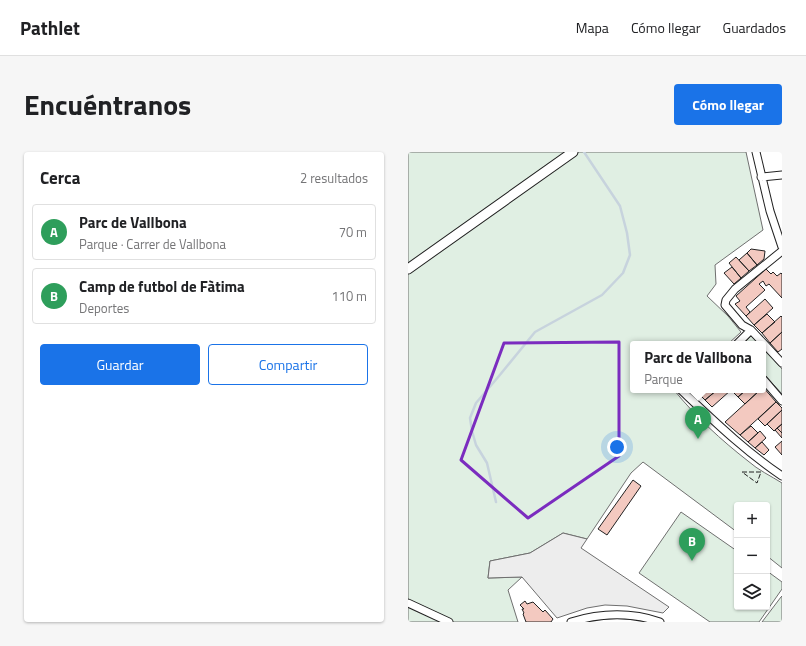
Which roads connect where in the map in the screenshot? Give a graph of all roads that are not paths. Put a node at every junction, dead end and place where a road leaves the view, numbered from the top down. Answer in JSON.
{"nodes":[{"id":1,"x":573,"y":152,"type":"edge"},
{"id":2,"x":756,"y":152,"type":"edge"},
{"id":3,"x":782,"y":175,"type":"edge"},
{"id":4,"x":761,"y":177,"type":"junction"},
{"id":5,"x":782,"y":247,"type":"edge"},
{"id":6,"x":782,"y":251,"type":"edge"},
{"id":7,"x":408,"y":268,"type":"edge"},
{"id":8,"x":751,"y":330,"type":"junction"},
{"id":9,"x":740,"y":341,"type":"edge"},
{"id":10,"x":761,"y":341,"type":"edge"},
{"id":11,"x":766,"y":346,"type":"edge"},
{"id":12,"x":782,"y":363,"type":"edge"},
{"id":13,"x":766,"y":383,"type":"edge"},
{"id":14,"x":685,"y":393,"type":"edge"},
{"id":15,"x":782,"y":401,"type":"edge"},
{"id":16,"x":781,"y":474,"type":"edge"},
{"id":17,"x":408,"y":603,"type":"edge"},
{"id":18,"x":642,"y":620,"type":"edge"},
{"id":19,"x":449,"y":622,"type":"edge"},
{"id":20,"x":571,"y":622,"type":"edge"},
{"id":21,"x":660,"y":622,"type":"edge"}],
"edges":[{"from":1,"to":7,"type":"street"},
{"from":2,"to":4,"type":"street"},
{"from":3,"to":4,"type":"street"},
{"from":4,"to":5,"type":"street"},
{"from":6,"to":8,"type":"street"},
{"from":8,"to":9,"type":"street"},
{"from":8,"to":10,"type":"street"},
{"from":11,"to":12,"type":"street"},
{"from":13,"to":15,"type":"street"},
{"from":14,"to":16,"type":"street"},
{"from":17,"to":19,"type":"street"},
{"from":18,"to":20,"type":"street"},
{"from":18,"to":21,"type":"street"}]}
